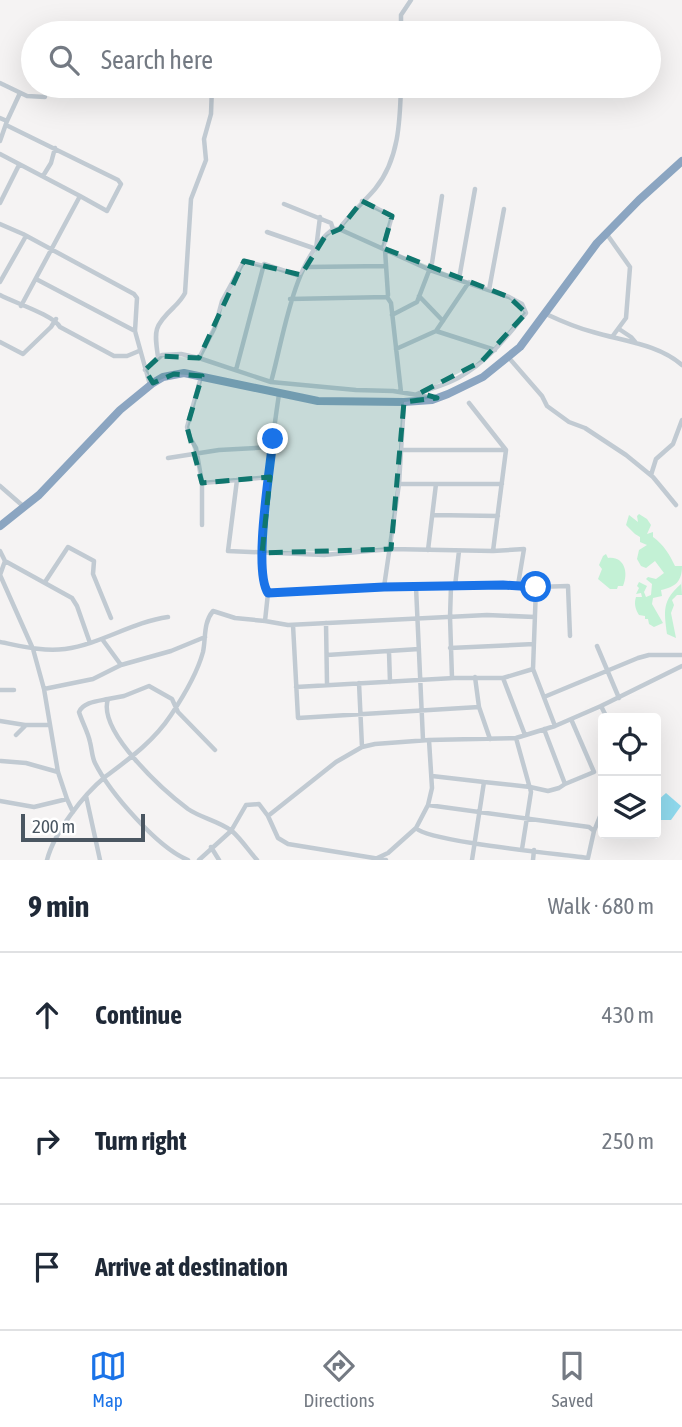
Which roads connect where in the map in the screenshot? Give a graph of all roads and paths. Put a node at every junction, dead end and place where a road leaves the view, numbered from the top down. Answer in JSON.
{"nodes":[{"id":1,"x":411,"y":0,"type":"edge"},
{"id":2,"x":401,"y":21,"type":"edge"},
{"id":3,"x":0,"y":83,"type":"edge"},
{"id":4,"x":20,"y":93,"type":"joint"},
{"id":5,"x":212,"y":98,"type":"edge"},
{"id":6,"x":401,"y":98,"type":"edge"},
{"id":7,"x":0,"y":118,"type":"edge"},
{"id":8,"x":6,"y":123,"type":"junction"},
{"id":9,"x":0,"y":141,"type":"edge"},
{"id":10,"x":55,"y":148,"type":"junction"},
{"id":11,"x":0,"y":153,"type":"edge"},
{"id":12,"x":682,"y":161,"type":"edge"},
{"id":13,"x":19,"y":164,"type":"junction"},
{"id":14,"x":43,"y":176,"type":"junction"},
{"id":15,"x":475,"y":189,"type":"dead end"},
{"id":16,"x":442,"y":196,"type":"dead end"},
{"id":17,"x":80,"y":197,"type":"junction"},
{"id":18,"x":362,"y":201,"type":"junction"},
{"id":19,"x":0,"y":203,"type":"edge"},
{"id":20,"x":284,"y":204,"type":"dead end"},
{"id":21,"x":504,"y":209,"type":"dead end"},
{"id":22,"x":320,"y":217,"type":"junction"},
{"id":23,"x":0,"y":224,"type":"edge"},
{"id":24,"x":336,"y":229,"type":"junction"},
{"id":25,"x":267,"y":232,"type":"dead end"},
{"id":26,"x":606,"y":233,"type":"junction"},
{"id":27,"x":26,"y":236,"type":"junction"},
{"id":28,"x":384,"y":248,"type":"junction"},
{"id":29,"x":316,"y":249,"type":"junction"},
{"id":30,"x":51,"y":250,"type":"junction"},
{"id":31,"x":386,"y":265,"type":"junction"},
{"id":32,"x":263,"y":266,"type":"junction"},
{"id":33,"x":306,"y":267,"type":"junction"},
{"id":34,"x":430,"y":270,"type":"junction"},
{"id":35,"x":300,"y":276,"type":"junction"},
{"id":36,"x":36,"y":279,"type":"junction"},
{"id":37,"x":459,"y":279,"type":"junction"},
{"id":38,"x":0,"y":282,"type":"edge"},
{"id":39,"x":469,"y":282,"type":"junction"},
{"id":40,"x":489,"y":290,"type":"junction"},
{"id":41,"x":0,"y":295,"type":"edge"},
{"id":42,"x":419,"y":296,"type":"junction"},
{"id":43,"x":387,"y":297,"type":"junction"},
{"id":44,"x":290,"y":299,"type":"junction"},
{"id":45,"x":21,"y":306,"type":"junction"},
{"id":46,"x":546,"y":314,"type":"junction"},
{"id":47,"x":392,"y":315,"type":"junction"},
{"id":48,"x":56,"y":319,"type":"junction"},
{"id":49,"x":443,"y":321,"type":"junction"},
{"id":50,"x":619,"y":328,"type":"junction"},
{"id":51,"x":135,"y":331,"type":"junction"},
{"id":52,"x":436,"y":331,"type":"junction"},
{"id":53,"x":612,"y":337,"type":"junction"},
{"id":54,"x":0,"y":342,"type":"edge"},
{"id":55,"x":636,"y":344,"type":"junction"},
{"id":56,"x":396,"y":349,"type":"junction"},
{"id":57,"x":495,"y":350,"type":"junction"},
{"id":58,"x":139,"y":351,"type":"junction"},
{"id":59,"x":158,"y":357,"type":"junction"},
{"id":60,"x":200,"y":358,"type":"junction"},
{"id":61,"x":509,"y":358,"type":"junction"},
{"id":62,"x":682,"y":365,"type":"edge"},
{"id":63,"x":145,"y":370,"type":"junction"},
{"id":64,"x":236,"y":370,"type":"junction"},
{"id":65,"x":200,"y":376,"type":"junction"},
{"id":66,"x":271,"y":382,"type":"junction"},
{"id":67,"x":151,"y":384,"type":"junction"},
{"id":68,"x":401,"y":392,"type":"junction"},
{"id":69,"x":279,"y":394,"type":"junction"},
{"id":70,"x":417,"y":394,"type":"junction"},
{"id":71,"x":437,"y":398,"type":"junction"},
{"id":72,"x":404,"y":402,"type":"junction"},
{"id":73,"x":469,"y":404,"type":"dead end"},
{"id":74,"x":682,"y":420,"type":"edge"},
{"id":75,"x":272,"y":447,"type":"junction"},
{"id":76,"x":402,"y":450,"type":"junction"},
{"id":77,"x":506,"y":450,"type":"junction"},
{"id":78,"x":198,"y":453,"type":"junction"},
{"id":79,"x":168,"y":458,"type":"dead end"},
{"id":80,"x":651,"y":475,"type":"junction"},
{"id":81,"x":270,"y":477,"type":"junction"},
{"id":82,"x":237,"y":480,"type":"junction"},
{"id":83,"x":202,"y":483,"type":"junction"},
{"id":84,"x":398,"y":484,"type":"junction"},
{"id":85,"x":436,"y":484,"type":"junction"},
{"id":86,"x":502,"y":484,"type":"junction"},
{"id":87,"x":0,"y":486,"type":"edge"},
{"id":88,"x":676,"y":505,"type":"dead end"},
{"id":89,"x":25,"y":508,"type":"junction"},
{"id":90,"x":433,"y":514,"type":"junction"},
{"id":91,"x":498,"y":516,"type":"junction"},
{"id":92,"x":3,"y":523,"type":"edge"},
{"id":93,"x":202,"y":524,"type":"dead end"},
{"id":94,"x":391,"y":549,"type":"junction"},
{"id":95,"x":428,"y":550,"type":"junction"},
{"id":96,"x":0,"y":551,"type":"edge"},
{"id":97,"x":459,"y":551,"type":"junction"},
{"id":98,"x":493,"y":551,"type":"junction"},
{"id":99,"x":262,"y":553,"type":"junction"},
{"id":100,"x":5,"y":561,"type":"junction"},
{"id":101,"x":45,"y":582,"type":"junction"},
{"id":102,"x":518,"y":585,"type":"junction"},
{"id":103,"x":453,"y":586,"type":"junction"},
{"id":104,"x":384,"y":587,"type":"junction"},
{"id":105,"x":416,"y":587,"type":"junction"},
{"id":106,"x":536,"y":587,"type":"junction"},
{"id":107,"x":268,"y":593,"type":"junction"},
{"id":108,"x":168,"y":617,"type":"dead end"},
{"id":109,"x":450,"y":617,"type":"junction"},
{"id":110,"x":535,"y":617,"type":"junction"},
{"id":111,"x":111,"y":618,"type":"dead end"},
{"id":112,"x":417,"y":620,"type":"junction"},
{"id":113,"x":265,"y":621,"type":"junction"},
{"id":114,"x":326,"y":623,"type":"junction"},
{"id":115,"x":293,"y":625,"type":"junction"},
{"id":116,"x":569,"y":635,"type":"dead end"},
{"id":117,"x":205,"y":637,"type":"junction"},
{"id":118,"x":102,"y":639,"type":"junction"},
{"id":119,"x":0,"y":642,"type":"edge"},
{"id":120,"x":90,"y":643,"type":"junction"},
{"id":121,"x":534,"y":643,"type":"junction"},
{"id":122,"x":597,"y":646,"type":"dead end"},
{"id":123,"x":450,"y":648,"type":"junction"},
{"id":124,"x":33,"y":649,"type":"junction"},
{"id":125,"x":419,"y":649,"type":"junction"},
{"id":126,"x":388,"y":652,"type":"junction"},
{"id":127,"x":327,"y":655,"type":"junction"},
{"id":128,"x":682,"y":655,"type":"edge"},
{"id":129,"x":121,"y":665,"type":"junction"},
{"id":130,"x":682,"y":666,"type":"edge"},
{"id":131,"x":533,"y":669,"type":"junction"},
{"id":132,"x":607,"y":671,"type":"junction"},
{"id":133,"x":475,"y":677,"type":"junction"},
{"id":134,"x":452,"y":678,"type":"junction"},
{"id":135,"x":503,"y":678,"type":"junction"},
{"id":136,"x":420,"y":680,"type":"junction"},
{"id":137,"x":390,"y":682,"type":"junction"},
{"id":138,"x":359,"y":683,"type":"junction"},
{"id":139,"x":327,"y":684,"type":"junction"},
{"id":140,"x":296,"y":687,"type":"junction"},
{"id":141,"x":44,"y":689,"type":"junction"},
{"id":142,"x":0,"y":690,"type":"edge"},
{"id":143,"x":14,"y":690,"type":"dead end"},
{"id":144,"x":544,"y":697,"type":"junction"},
{"id":145,"x":619,"y":698,"type":"junction"},
{"id":146,"x":108,"y":699,"type":"junction"},
{"id":147,"x":601,"y":706,"type":"junction"},
{"id":148,"x":176,"y":707,"type":"junction"},
{"id":149,"x":478,"y":707,"type":"junction"},
{"id":150,"x":422,"y":711,"type":"junction"},
{"id":151,"x":604,"y":713,"type":"edge"},
{"id":152,"x":360,"y":714,"type":"junction"},
{"id":153,"x":571,"y":719,"type":"junction"},
{"id":154,"x":0,"y":721,"type":"edge"},
{"id":155,"x":25,"y":725,"type":"junction"},
{"id":156,"x":49,"y":725,"type":"junction"},
{"id":157,"x":555,"y":726,"type":"junction"},
{"id":158,"x":544,"y":729,"type":"junction"},
{"id":159,"x":16,"y":735,"type":"dead end"},
{"id":160,"x":526,"y":735,"type":"junction"},
{"id":161,"x":516,"y":738,"type":"junction"},
{"id":162,"x":490,"y":739,"type":"junction"},
{"id":163,"x":426,"y":740,"type":"junction"},
{"id":164,"x":362,"y":747,"type":"junction"},
{"id":165,"x":215,"y":750,"type":"dead end"},
{"id":166,"x":133,"y":758,"type":"junction"},
{"id":167,"x":1,"y":761,"type":"edge"},
{"id":168,"x":58,"y":772,"type":"junction"},
{"id":169,"x":432,"y":776,"type":"junction"},
{"id":170,"x":103,"y":779,"type":"junction"},
{"id":171,"x":484,"y":782,"type":"junction"},
{"id":172,"x":565,"y":784,"type":"junction"},
{"id":173,"x":530,"y":787,"type":"junction"},
{"id":174,"x":86,"y":796,"type":"junction"},
{"id":175,"x":67,"y":799,"type":"junction"},
{"id":176,"x":0,"y":801,"type":"edge"},
{"id":177,"x":428,"y":805,"type":"junction"},
{"id":178,"x":73,"y":813,"type":"junction"},
{"id":179,"x":479,"y":813,"type":"junction"},
{"id":180,"x":268,"y":817,"type":"junction"},
{"id":181,"x":527,"y":820,"type":"junction"},
{"id":182,"x":598,"y":821,"type":"edge"},
{"id":183,"x":416,"y":828,"type":"junction"},
{"id":184,"x":231,"y":831,"type":"junction"},
{"id":185,"x":594,"y":831,"type":"junction"},
{"id":186,"x":474,"y":843,"type":"junction"},
{"id":187,"x":211,"y":847,"type":"junction"},
{"id":188,"x":522,"y":849,"type":"junction"},
{"id":189,"x":534,"y":850,"type":"junction"},
{"id":190,"x":373,"y":859,"type":"edge"},
{"id":191,"x":588,"y":859,"type":"edge"},
{"id":192,"x":47,"y":860,"type":"edge"},
{"id":193,"x":100,"y":860,"type":"edge"},
{"id":194,"x":188,"y":860,"type":"edge"},
{"id":195,"x":198,"y":860,"type":"edge"},
{"id":196,"x":219,"y":860,"type":"edge"},
{"id":197,"x":257,"y":860,"type":"edge"},
{"id":198,"x":386,"y":860,"type":"edge"},
{"id":199,"x":472,"y":860,"type":"edge"},
{"id":200,"x":533,"y":860,"type":"edge"}],
"edges":[{"from":1,"to":2,"type":"street"},
{"from":3,"to":4,"type":"street"},
{"from":4,"to":8,"type":"street"},
{"from":5,"to":59,"type":"street"},
{"from":6,"to":18,"type":"street"},
{"from":7,"to":8,"type":"street"},
{"from":8,"to":9,"type":"street"},
{"from":8,"to":10,"type":"street"},
{"from":10,"to":14,"type":"street"},
{"from":10,"to":17,"type":"street"},
{"from":11,"to":13,"type":"street"},
{"from":12,"to":26,"type":"highway"},
{"from":13,"to":14,"type":"street"},
{"from":13,"to":19,"type":"street"},
{"from":14,"to":17,"type":"street"},
{"from":15,"to":37,"type":"street"},
{"from":16,"to":34,"type":"street"},
{"from":17,"to":30,"type":"street"},
{"from":18,"to":24,"type":"street"},
{"from":18,"to":28,"type":"street"},
{"from":20,"to":22,"type":"street"},
{"from":21,"to":40,"type":"street"},
{"from":22,"to":24,"type":"street"},
{"from":22,"to":29,"type":"street"},
{"from":23,"to":27,"type":"street"},
{"from":24,"to":28,"type":"street"},
{"from":24,"to":29,"type":"street"},
{"from":25,"to":29,"type":"street"},
{"from":26,"to":46,"type":"highway"},
{"from":26,"to":50,"type":"street"},
{"from":27,"to":30,"type":"street"},
{"from":27,"to":38,"type":"street"},
{"from":28,"to":31,"type":"street"},
{"from":28,"to":34,"type":"street"},
{"from":29,"to":33,"type":"street"},
{"from":30,"to":36,"type":"street"},
{"from":30,"to":51,"type":"street"},
{"from":31,"to":33,"type":"street"},
{"from":31,"to":43,"type":"street"},
{"from":32,"to":35,"type":"street"},
{"from":32,"to":60,"type":"street"},
{"from":32,"to":64,"type":"street"},
{"from":33,"to":35,"type":"street"},
{"from":34,"to":37,"type":"street"},
{"from":34,"to":42,"type":"street"},
{"from":35,"to":44,"type":"street"},
{"from":36,"to":45,"type":"street"},
{"from":36,"to":51,"type":"street"},
{"from":37,"to":39,"type":"street"},
{"from":39,"to":40,"type":"street"},
{"from":39,"to":49,"type":"street"},
{"from":40,"to":57,"type":"street"},
{"from":41,"to":45,"type":"street"},
{"from":42,"to":47,"type":"street"},
{"from":42,"to":49,"type":"street"},
{"from":43,"to":44,"type":"street"},
{"from":43,"to":47,"type":"street"},
{"from":44,"to":66,"type":"street"},
{"from":45,"to":48,"type":"street"},
{"from":46,"to":53,"type":"street"},
{"from":46,"to":61,"type":"highway"},
{"from":47,"to":56,"type":"street"},
{"from":48,"to":54,"type":"street"},
{"from":48,"to":58,"type":"street"},
{"from":49,"to":52,"type":"street"},
{"from":50,"to":53,"type":"street"},
{"from":50,"to":55,"type":"street"},
{"from":51,"to":58,"type":"street"},
{"from":52,"to":56,"type":"street"},
{"from":52,"to":57,"type":"street"},
{"from":53,"to":55,"type":"street"},
{"from":55,"to":62,"type":"street"},
{"from":56,"to":68,"type":"street"},
{"from":57,"to":70,"type":"street"},
{"from":58,"to":63,"type":"street"},
{"from":59,"to":60,"type":"street"},
{"from":59,"to":63,"type":"street"},
{"from":60,"to":64,"type":"street"},
{"from":61,"to":71,"type":"highway"},
{"from":61,"to":80,"type":"street"},
{"from":63,"to":67,"type":"street"},
{"from":64,"to":66,"type":"street"},
{"from":65,"to":67,"type":"highway"},
{"from":65,"to":69,"type":"highway"},
{"from":65,"to":78,"type":"street"},
{"from":66,"to":68,"type":"street"},
{"from":67,"to":89,"type":"highway"},
{"from":68,"to":70,"type":"street"},
{"from":69,"to":72,"type":"highway"},
{"from":69,"to":75,"type":"street"},
{"from":70,"to":71,"type":"street"},
{"from":71,"to":72,"type":"highway"},
{"from":72,"to":76,"type":"street"},
{"from":73,"to":77,"type":"street"},
{"from":74,"to":80,"type":"street"},
{"from":75,"to":78,"type":"street"},
{"from":75,"to":81,"type":"street"},
{"from":76,"to":77,"type":"street"},
{"from":76,"to":84,"type":"street"},
{"from":77,"to":86,"type":"street"},
{"from":78,"to":79,"type":"street"},
{"from":78,"to":83,"type":"street"},
{"from":80,"to":88,"type":"street"},
{"from":81,"to":82,"type":"street"},
{"from":81,"to":99,"type":"street"},
{"from":82,"to":83,"type":"street"},
{"from":82,"to":99,"type":"street"},
{"from":83,"to":93,"type":"street"},
{"from":84,"to":85,"type":"street"},
{"from":84,"to":94,"type":"street"},
{"from":85,"to":86,"type":"street"},
{"from":85,"to":90,"type":"street"},
{"from":86,"to":91,"type":"street"},
{"from":87,"to":89,"type":"street"},
{"from":89,"to":92,"type":"highway"},
{"from":90,"to":91,"type":"street"},
{"from":90,"to":95,"type":"street"},
{"from":91,"to":98,"type":"street"},
{"from":94,"to":95,"type":"street"},
{"from":94,"to":99,"type":"street"},
{"from":94,"to":104,"type":"street"},
{"from":95,"to":97,"type":"street"},
{"from":96,"to":100,"type":"street"},
{"from":97,"to":98,"type":"street"},
{"from":97,"to":103,"type":"street"},
{"from":98,"to":102,"type":"street"},
{"from":99,"to":107,"type":"street"},
{"from":100,"to":101,"type":"street"},
{"from":100,"to":124,"type":"street"},
{"from":101,"to":111,"type":"street"},
{"from":101,"to":120,"type":"street"},
{"from":102,"to":103,"type":"street"},
{"from":102,"to":106,"type":"street"},
{"from":103,"to":105,"type":"street"},
{"from":103,"to":109,"type":"street"},
{"from":104,"to":105,"type":"street"},
{"from":104,"to":107,"type":"street"},
{"from":105,"to":112,"type":"street"},
{"from":106,"to":110,"type":"street"},
{"from":106,"to":116,"type":"street"},
{"from":107,"to":113,"type":"street"},
{"from":108,"to":118,"type":"street"},
{"from":109,"to":110,"type":"street"},
{"from":109,"to":112,"type":"street"},
{"from":109,"to":123,"type":"street"},
{"from":110,"to":121,"type":"street"},
{"from":112,"to":114,"type":"street"},
{"from":112,"to":125,"type":"street"},
{"from":113,"to":115,"type":"street"},
{"from":113,"to":117,"type":"street"},
{"from":114,"to":115,"type":"street"},
{"from":114,"to":127,"type":"street"},
{"from":115,"to":140,"type":"street"},
{"from":117,"to":129,"type":"street"},
{"from":117,"to":148,"type":"street"},
{"from":118,"to":120,"type":"street"},
{"from":118,"to":129,"type":"street"},
{"from":119,"to":124,"type":"street"},
{"from":120,"to":124,"type":"street"},
{"from":121,"to":123,"type":"street"},
{"from":121,"to":131,"type":"street"},
{"from":122,"to":132,"type":"street"},
{"from":123,"to":134,"type":"street"},
{"from":124,"to":141,"type":"street"},
{"from":125,"to":126,"type":"street"},
{"from":125,"to":136,"type":"street"},
{"from":126,"to":127,"type":"street"},
{"from":126,"to":137,"type":"street"},
{"from":127,"to":139,"type":"street"},
{"from":128,"to":132,"type":"street"},
{"from":129,"to":141,"type":"street"},
{"from":130,"to":145,"type":"street"},
{"from":131,"to":135,"type":"street"},
{"from":131,"to":144,"type":"street"},
{"from":132,"to":144,"type":"street"},
{"from":132,"to":145,"type":"street"},
{"from":133,"to":134,"type":"street"},
{"from":133,"to":135,"type":"street"},
{"from":133,"to":149,"type":"street"},
{"from":134,"to":136,"type":"street"},
{"from":135,"to":160,"type":"street"},
{"from":136,"to":137,"type":"street"},
{"from":136,"to":150,"type":"street"},
{"from":137,"to":138,"type":"street"},
{"from":138,"to":139,"type":"street"},
{"from":138,"to":152,"type":"street"},
{"from":139,"to":140,"type":"street"},
{"from":140,"to":152,"type":"street"},
{"from":141,"to":156,"type":"street"},
{"from":142,"to":143,"type":"street"},
{"from":144,"to":157,"type":"street"},
{"from":145,"to":147,"type":"street"},
{"from":146,"to":148,"type":"street"},
{"from":146,"to":166,"type":"street"},
{"from":146,"to":170,"type":"street"},
{"from":147,"to":151,"type":"street"},
{"from":147,"to":153,"type":"street"},
{"from":148,"to":165,"type":"street"},
{"from":148,"to":166,"type":"street"},
{"from":149,"to":150,"type":"street"},
{"from":149,"to":162,"type":"street"},
{"from":150,"to":152,"type":"street"},
{"from":150,"to":163,"type":"street"},
{"from":152,"to":164,"type":"street"},
{"from":153,"to":157,"type":"street"},
{"from":153,"to":172,"type":"street"},
{"from":154,"to":155,"type":"street"},
{"from":155,"to":156,"type":"street"},
{"from":155,"to":159,"type":"street"},
{"from":156,"to":168,"type":"street"},
{"from":157,"to":158,"type":"street"},
{"from":158,"to":160,"type":"street"},
{"from":158,"to":172,"type":"street"},
{"from":160,"to":161,"type":"street"},
{"from":161,"to":162,"type":"street"},
{"from":161,"to":173,"type":"street"},
{"from":162,"to":163,"type":"street"},
{"from":163,"to":164,"type":"street"},
{"from":163,"to":169,"type":"street"},
{"from":164,"to":180,"type":"street"},
{"from":166,"to":170,"type":"street"},
{"from":166,"to":184,"type":"street"},
{"from":167,"to":168,"type":"street"},
{"from":168,"to":175,"type":"street"},
{"from":169,"to":171,"type":"street"},
{"from":169,"to":177,"type":"street"},
{"from":170,"to":174,"type":"street"},
{"from":170,"to":194,"type":"street"},
{"from":171,"to":173,"type":"street"},
{"from":171,"to":179,"type":"street"},
{"from":172,"to":173,"type":"street"},
{"from":173,"to":181,"type":"street"},
{"from":174,"to":178,"type":"street"},
{"from":174,"to":193,"type":"street"},
{"from":175,"to":176,"type":"street"},
{"from":175,"to":178,"type":"street"},
{"from":177,"to":179,"type":"street"},
{"from":177,"to":183,"type":"street"},
{"from":178,"to":192,"type":"street"},
{"from":179,"to":181,"type":"street"},
{"from":179,"to":186,"type":"street"},
{"from":180,"to":184,"type":"street"},
{"from":180,"to":190,"type":"street"},
{"from":181,"to":185,"type":"street"},
{"from":181,"to":188,"type":"street"},
{"from":182,"to":185,"type":"street"},
{"from":183,"to":186,"type":"street"},
{"from":183,"to":190,"type":"street"},
{"from":184,"to":187,"type":"street"},
{"from":184,"to":197,"type":"street"},
{"from":185,"to":191,"type":"street"},
{"from":186,"to":188,"type":"street"},
{"from":186,"to":199,"type":"street"},
{"from":187,"to":195,"type":"street"},
{"from":187,"to":196,"type":"street"},
{"from":188,"to":189,"type":"street"},
{"from":189,"to":191,"type":"street"},
{"from":189,"to":200,"type":"street"},
{"from":190,"to":198,"type":"street"}]}
